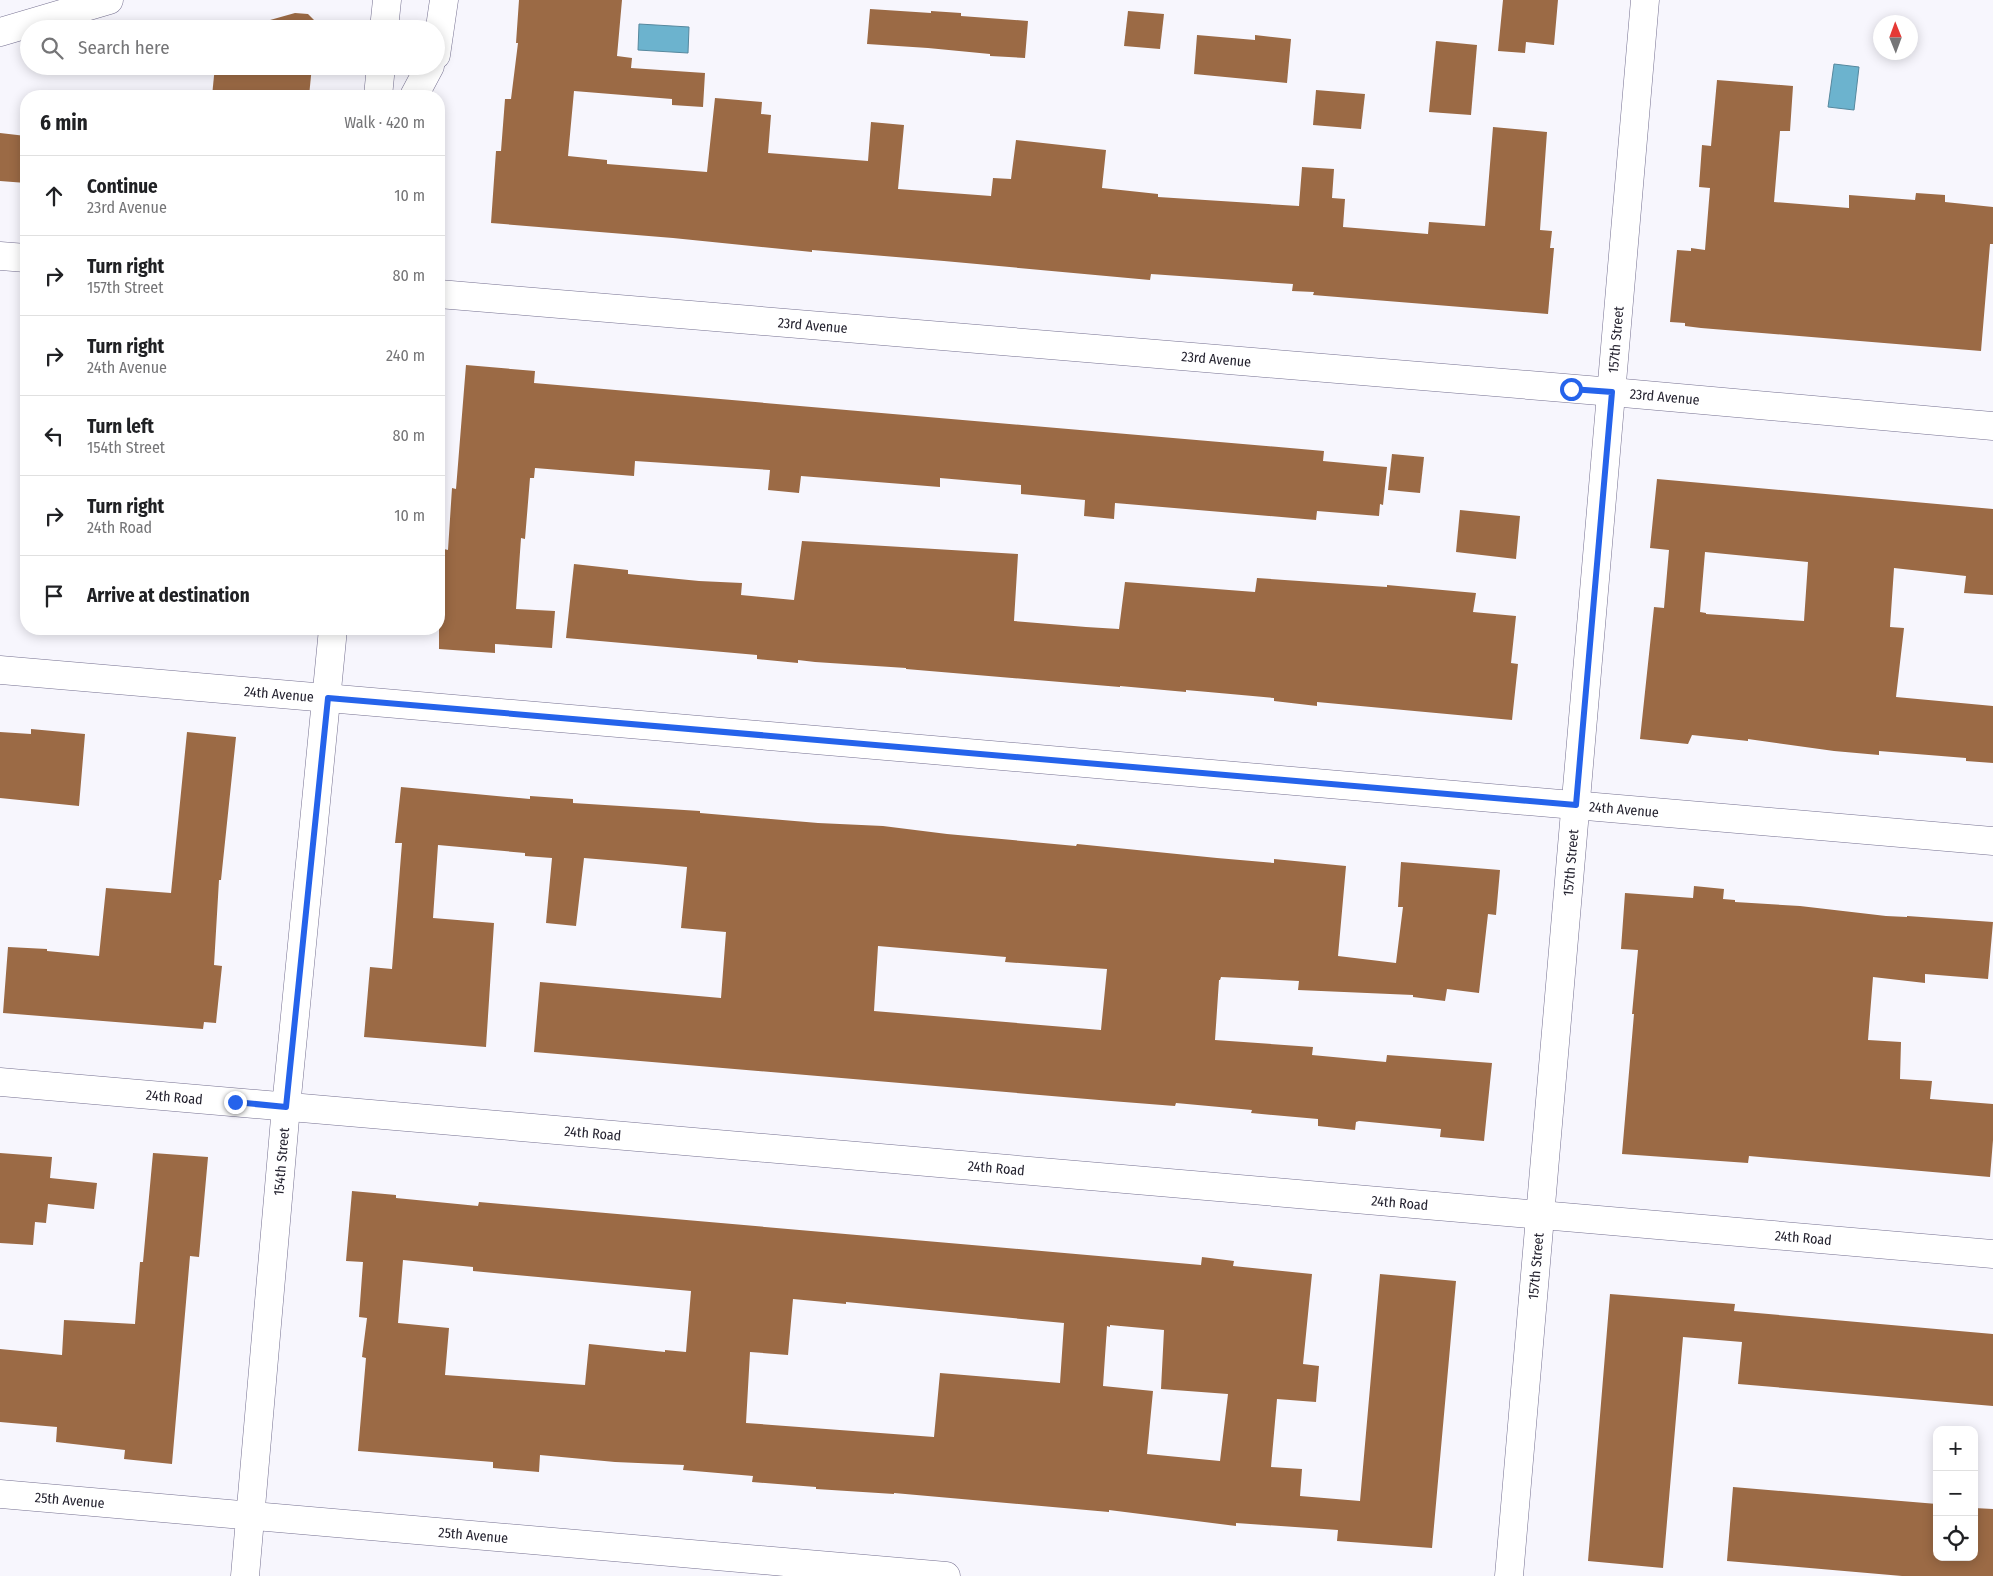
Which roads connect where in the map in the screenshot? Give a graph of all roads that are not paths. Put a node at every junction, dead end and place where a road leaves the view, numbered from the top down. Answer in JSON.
{"nodes":[{"id":1,"x":109,"y":0,"type":"edge"},
{"id":2,"x":387,"y":0,"type":"edge"},
{"id":3,"x":444,"y":0,"type":"edge"},
{"id":4,"x":1645,"y":0,"type":"edge"},
{"id":5,"x":41,"y":20,"type":"edge"},
{"id":6,"x":385,"y":20,"type":"edge"},
{"id":7,"x":441,"y":20,"type":"edge"},
{"id":8,"x":20,"y":26,"type":"edge"},
{"id":9,"x":0,"y":32,"type":"edge"},
{"id":10,"x":380,"y":75,"type":"edge"},
{"id":11,"x":425,"y":75,"type":"edge"},
{"id":12,"x":379,"y":90,"type":"edge"},
{"id":13,"x":417,"y":90,"type":"edge"},
{"id":14,"x":0,"y":256,"type":"edge"},
{"id":15,"x":20,"y":258,"type":"edge"},
{"id":16,"x":445,"y":295,"type":"edge"},
{"id":17,"x":1612,"y":392,"type":"junction"},
{"id":18,"x":1993,"y":426,"type":"edge"},
{"id":19,"x":333,"y":635,"type":"edge"},
{"id":20,"x":0,"y":670,"type":"edge"},
{"id":21,"x":328,"y":698,"type":"junction"},
{"id":22,"x":1576,"y":805,"type":"junction"},
{"id":23,"x":1993,"y":841,"type":"edge"},
{"id":24,"x":0,"y":1082,"type":"edge"},
{"id":25,"x":286,"y":1107,"type":"junction"},
{"id":26,"x":1540,"y":1215,"type":"junction"},
{"id":27,"x":1993,"y":1254,"type":"edge"},
{"id":28,"x":0,"y":1494,"type":"edge"},
{"id":29,"x":250,"y":1516,"type":"junction"},
{"id":30,"x":245,"y":1576,"type":"edge"},
{"id":31,"x":946,"y":1576,"type":"edge"},
{"id":32,"x":1509,"y":1576,"type":"edge"}],
"edges":[{"from":1,"to":5,"type":"street"},
{"from":2,"to":6,"type":"street"},
{"from":3,"to":7,"type":"street"},
{"from":4,"to":17,"type":"street","name":"157th Street"},
{"from":8,"to":9,"type":"street"},
{"from":10,"to":12,"type":"street"},
{"from":11,"to":13,"type":"street"},
{"from":14,"to":15,"type":"street"},
{"from":16,"to":17,"type":"street","name":"23rd Avenue"},
{"from":17,"to":18,"type":"street","name":"23rd Avenue"},
{"from":17,"to":22,"type":"street","name":"157th Street"},
{"from":19,"to":21,"type":"street","name":"154th Street"},
{"from":20,"to":21,"type":"street","name":"24th Avenue"},
{"from":21,"to":22,"type":"street","name":"24th Avenue"},
{"from":21,"to":25,"type":"street","name":"154th Street"},
{"from":22,"to":23,"type":"street","name":"24th Avenue"},
{"from":22,"to":26,"type":"street","name":"157th Street"},
{"from":24,"to":25,"type":"street","name":"24th Road"},
{"from":25,"to":26,"type":"street","name":"24th Road"},
{"from":25,"to":29,"type":"street","name":"154th Street"},
{"from":26,"to":27,"type":"street","name":"24th Road"},
{"from":26,"to":32,"type":"street","name":"157th Street"},
{"from":28,"to":29,"type":"street","name":"25th Avenue"},
{"from":29,"to":30,"type":"street","name":"154th Street"},
{"from":29,"to":31,"type":"street","name":"25th Avenue"}]}
